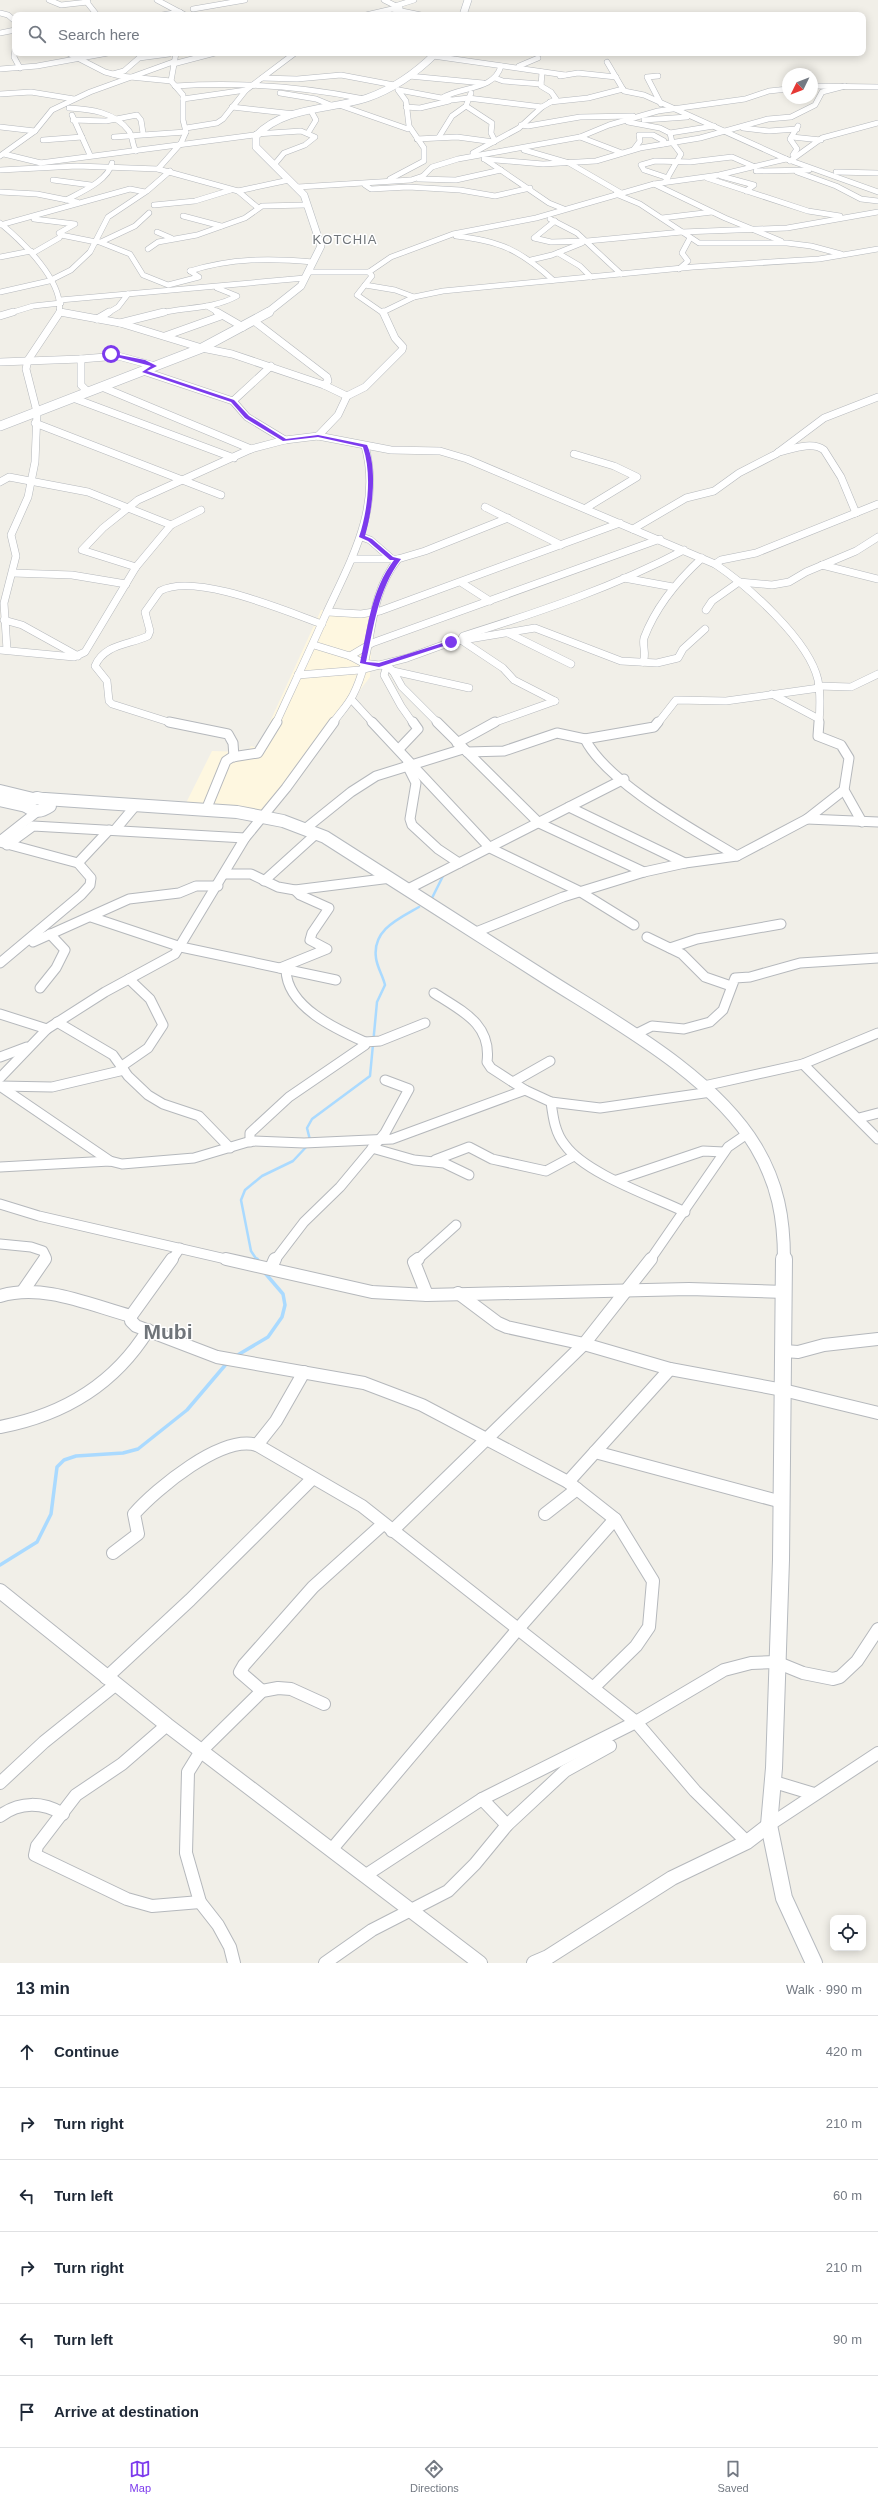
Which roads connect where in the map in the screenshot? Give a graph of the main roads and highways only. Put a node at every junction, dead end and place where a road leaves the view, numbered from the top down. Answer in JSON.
{"nodes":[{"id":1,"x":468,"y":0,"type":"edge"},
{"id":2,"x":464,"y":12,"type":"edge"},
{"id":3,"x":433,"y":56,"type":"edge"},
{"id":4,"x":1,"y":425,"type":"edge"},
{"id":5,"x":0,"y":791,"type":"edge"},
{"id":6,"x":0,"y":800,"type":"edge"},
{"id":7,"x":28,"y":804,"type":"junction"},
{"id":8,"x":814,"y":1963,"type":"edge"}],
"edges":[{"from":1,"to":2,"type":"main road"},
{"from":3,"to":4,"type":"main road"},
{"from":5,"to":7,"type":"main road"},
{"from":6,"to":7,"type":"main road"},
{"from":7,"to":8,"type":"main road"}]}
